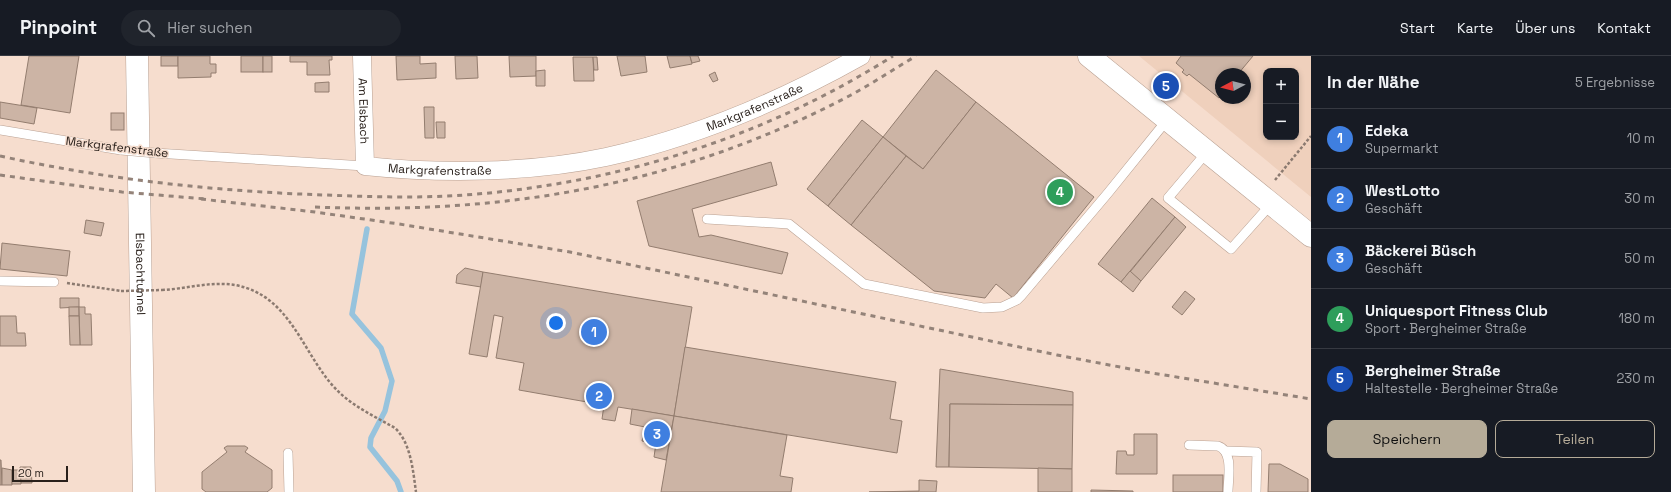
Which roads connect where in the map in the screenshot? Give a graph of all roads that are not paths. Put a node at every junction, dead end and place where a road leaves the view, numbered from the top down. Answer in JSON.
{"nodes":[{"id":1,"x":137,"y":56,"type":"edge"},
{"id":2,"x":362,"y":56,"type":"edge"},
{"id":3,"x":861,"y":56,"type":"edge"},
{"id":4,"x":1089,"y":56,"type":"edge"},
{"id":5,"x":1167,"y":120,"type":"junction"},
{"id":6,"x":0,"y":130,"type":"edge"},
{"id":7,"x":1207,"y":152,"type":"junction"},
{"id":8,"x":365,"y":166,"type":"junction"},
{"id":9,"x":1266,"y":200,"type":"junction"},
{"id":10,"x":707,"y":218,"type":"dead end"},
{"id":11,"x":1311,"y":236,"type":"edge"},
{"id":12,"x":0,"y":282,"type":"edge"},
{"id":13,"x":54,"y":282,"type":"road end"},
{"id":14,"x":1189,"y":445,"type":"dead end"},
{"id":15,"x":1225,"y":451,"type":"junction"},
{"id":16,"x":288,"y":453,"type":"dead end"},
{"id":17,"x":144,"y":492,"type":"edge"},
{"id":18,"x":289,"y":492,"type":"edge"},
{"id":19,"x":1228,"y":492,"type":"edge"},
{"id":20,"x":1256,"y":492,"type":"edge"}],
"edges":[{"from":1,"to":17,"type":"main road","name":"Elsbachtunnel"},
{"from":2,"to":8,"type":"street","name":"Am Elsbach"},
{"from":3,"to":8,"type":"street","name":"Markgrafenstraße"},
{"from":4,"to":5,"type":"main road"},
{"from":5,"to":7,"type":"main road"},
{"from":5,"to":10,"type":"lane"},
{"from":6,"to":8,"type":"lane","name":"Markgrafenstraße","bridge":true},
{"from":7,"to":9,"type":"main road"},
{"from":7,"to":9,"type":"lane"},
{"from":9,"to":11,"type":"main road"},
{"from":12,"to":13,"type":"lane"},
{"from":14,"to":15,"type":"lane"},
{"from":15,"to":19,"type":"lane"},
{"from":15,"to":20,"type":"lane"},
{"from":16,"to":18,"type":"lane"}]}
